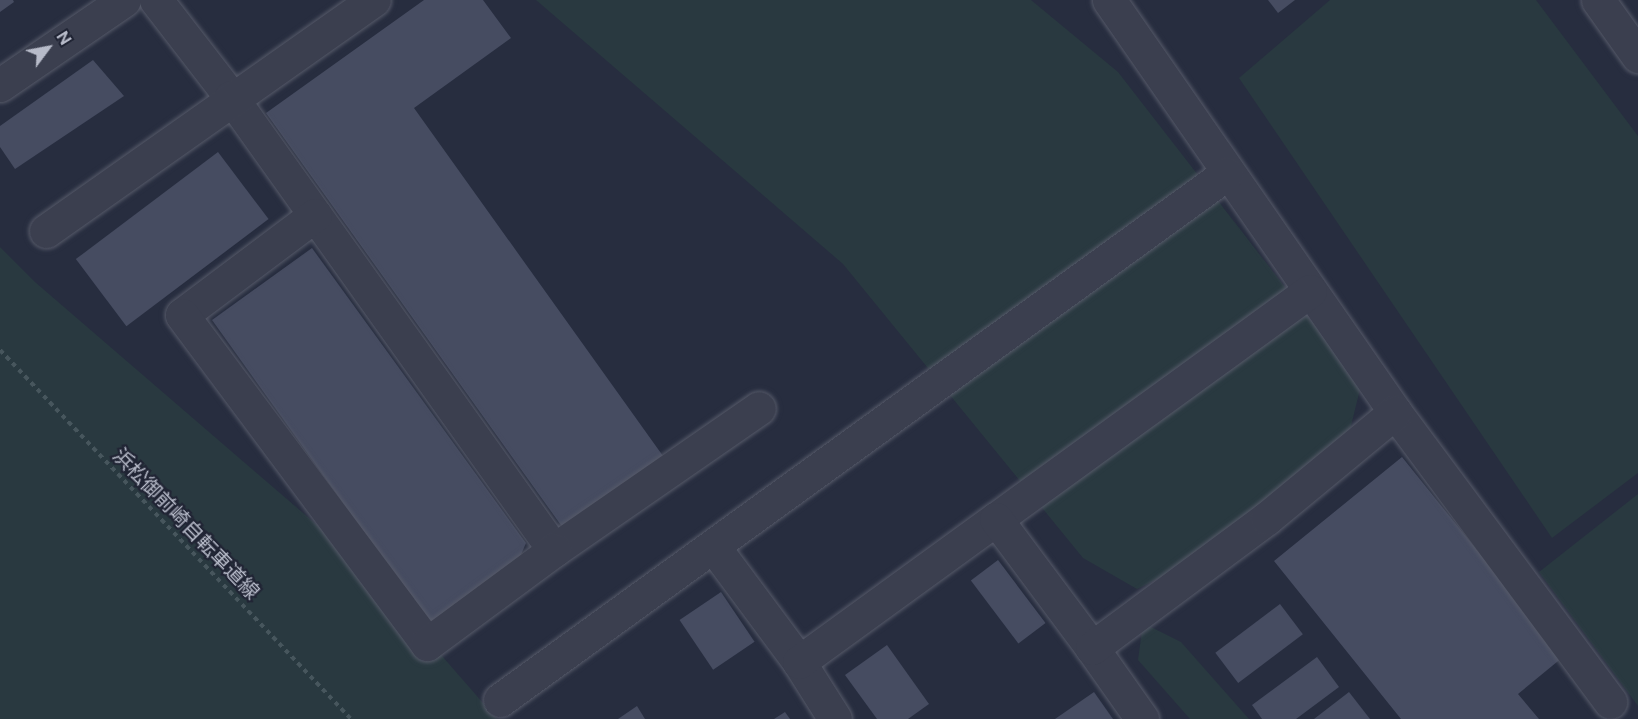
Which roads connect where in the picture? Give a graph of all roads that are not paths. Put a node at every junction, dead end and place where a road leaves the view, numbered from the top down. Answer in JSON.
{"nodes":[{"id":1,"x":124,"y":0,"type":"edge"},
{"id":2,"x":156,"y":0,"type":"edge"},
{"id":3,"x":374,"y":0,"type":"edge"},
{"id":4,"x":1109,"y":0,"type":"edge"},
{"id":5,"x":1598,"y":0,"type":"edge"},
{"id":6,"x":1638,"y":56,"type":"edge"},
{"id":7,"x":0,"y":85,"type":"edge"},
{"id":8,"x":231,"y":98,"type":"junction"},
{"id":9,"x":1226,"y":174,"type":"junction"},
{"id":10,"x":315,"y":215,"type":"junction"},
{"id":11,"x":46,"y":231,"type":"dead end"},
{"id":12,"x":1310,"y":291,"type":"junction"},
{"id":13,"x":759,"y":408,"type":"dead end"},
{"id":14,"x":1395,"y":412,"type":"junction"},
{"id":15,"x":996,"y":519,"type":"junction"},
{"id":16,"x":713,"y":546,"type":"junction"},
{"id":17,"x":554,"y":550,"type":"junction"},
{"id":18,"x":1092,"y":648,"type":"junction"},
{"id":19,"x":799,"y":662,"type":"junction"},
{"id":20,"x":501,"y":700,"type":"dead end"},
{"id":21,"x":1610,"y":702,"type":"dead end"},
{"id":22,"x":835,"y":719,"type":"edge"},
{"id":23,"x":1142,"y":719,"type":"edge"}],
"edges":[{"from":1,"to":7,"type":"street"},
{"from":2,"to":8,"type":"street"},
{"from":3,"to":8,"type":"street"},
{"from":4,"to":9,"type":"street"},
{"from":5,"to":6,"type":"street"},
{"from":8,"to":10,"type":"street"},
{"from":8,"to":11,"type":"street"},
{"from":9,"to":12,"type":"street"},
{"from":9,"to":16,"type":"street"},
{"from":10,"to":17,"type":"street"},
{"from":10,"to":17,"type":"street"},
{"from":12,"to":14,"type":"street"},
{"from":12,"to":15,"type":"street"},
{"from":13,"to":17,"type":"street"},
{"from":14,"to":18,"type":"street"},
{"from":14,"to":21,"type":"street"},
{"from":15,"to":18,"type":"street"},
{"from":15,"to":19,"type":"street"},
{"from":16,"to":19,"type":"street"},
{"from":16,"to":20,"type":"street"},
{"from":18,"to":23,"type":"street"},
{"from":19,"to":22,"type":"street"}]}
